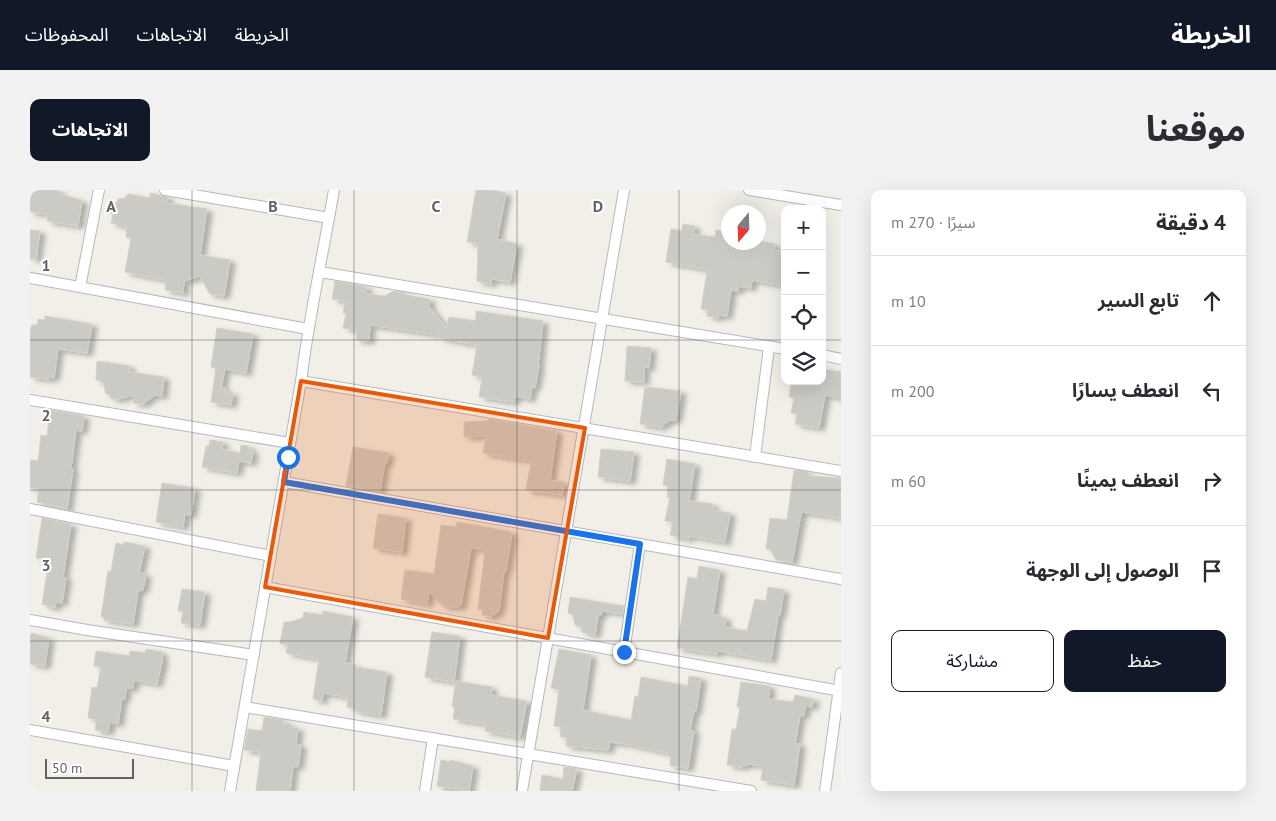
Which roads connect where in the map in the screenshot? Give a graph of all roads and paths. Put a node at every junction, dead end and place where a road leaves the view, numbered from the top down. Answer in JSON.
{"nodes":[{"id":1,"x":99,"y":190,"type":"edge"},
{"id":2,"x":164,"y":190,"type":"edge"},
{"id":3,"x":334,"y":190,"type":"edge"},
{"id":4,"x":624,"y":190,"type":"edge"},
{"id":5,"x":749,"y":190,"type":"edge"},
{"id":6,"x":797,"y":194,"type":"edge"},
{"id":7,"x":841,"y":205,"type":"edge"},
{"id":8,"x":329,"y":218,"type":"junction"},
{"id":9,"x":320,"y":272,"type":"junction"},
{"id":10,"x":30,"y":278,"type":"edge"},
{"id":11,"x":80,"y":287,"type":"junction"},
{"id":12,"x":602,"y":319,"type":"junction"},
{"id":13,"x":308,"y":329,"type":"junction"},
{"id":14,"x":769,"y":347,"type":"junction"},
{"id":15,"x":781,"y":348,"type":"edge"},
{"id":16,"x":826,"y":357,"type":"edge"},
{"id":17,"x":841,"y":359,"type":"edge"},
{"id":18,"x":301,"y":381,"type":"junction"},
{"id":19,"x":30,"y":400,"type":"edge"},
{"id":20,"x":585,"y":428,"type":"junction"},
{"id":21,"x":290,"y":444,"type":"junction"},
{"id":22,"x":755,"y":457,"type":"junction"},
{"id":23,"x":841,"y":471,"type":"edge"},
{"id":24,"x":284,"y":482,"type":"junction"},
{"id":25,"x":30,"y":509,"type":"edge"},
{"id":26,"x":566,"y":531,"type":"junction"},
{"id":27,"x":640,"y":544,"type":"junction"},
{"id":28,"x":271,"y":556,"type":"junction"},
{"id":29,"x":841,"y":578,"type":"edge"},
{"id":30,"x":265,"y":588,"type":"junction"},
{"id":31,"x":30,"y":620,"type":"edge"},
{"id":32,"x":548,"y":638,"type":"junction"},
{"id":33,"x":624,"y":652,"type":"junction"},
{"id":34,"x":254,"y":655,"type":"junction"},
{"id":35,"x":841,"y":673,"type":"edge"},
{"id":36,"x":840,"y":691,"type":"edge"},
{"id":37,"x":245,"y":707,"type":"junction"},
{"id":38,"x":30,"y":730,"type":"edge"},
{"id":39,"x":433,"y":738,"type":"junction"},
{"id":40,"x":528,"y":754,"type":"junction"},
{"id":41,"x":234,"y":766,"type":"junction"},
{"id":42,"x":230,"y":791,"type":"edge"},
{"id":43,"x":425,"y":791,"type":"edge"},
{"id":44,"x":522,"y":791,"type":"edge"},
{"id":45,"x":751,"y":791,"type":"edge"},
{"id":46,"x":825,"y":791,"type":"edge"}],
"edges":[{"from":1,"to":11,"type":"street"},
{"from":2,"to":8,"type":"street"},
{"from":3,"to":8,"type":"street"},
{"from":4,"to":12,"type":"street"},
{"from":5,"to":6,"type":"street"},
{"from":6,"to":7,"type":"street"},
{"from":8,"to":9,"type":"street"},
{"from":9,"to":12,"type":"street"},
{"from":9,"to":13,"type":"street"},
{"from":10,"to":11,"type":"street"},
{"from":11,"to":13,"type":"street"},
{"from":12,"to":14,"type":"street"},
{"from":12,"to":20,"type":"street"},
{"from":13,"to":18,"type":"street"},
{"from":14,"to":15,"type":"street"},
{"from":14,"to":22,"type":"street"},
{"from":16,"to":17,"type":"street"},
{"from":18,"to":20,"type":"street"},
{"from":18,"to":21,"type":"street"},
{"from":19,"to":21,"type":"street"},
{"from":20,"to":22,"type":"street"},
{"from":20,"to":26,"type":"street"},
{"from":21,"to":24,"type":"street"},
{"from":22,"to":23,"type":"street"},
{"from":24,"to":26,"type":"street"},
{"from":24,"to":28,"type":"street"},
{"from":25,"to":28,"type":"street"},
{"from":26,"to":27,"type":"street"},
{"from":26,"to":32,"type":"street"},
{"from":27,"to":29,"type":"street"},
{"from":27,"to":33,"type":"street"},
{"from":28,"to":30,"type":"street"},
{"from":30,"to":32,"type":"street"},
{"from":30,"to":34,"type":"street"},
{"from":31,"to":34,"type":"street"},
{"from":32,"to":33,"type":"street"},
{"from":32,"to":40,"type":"street"},
{"from":33,"to":36,"type":"street"},
{"from":34,"to":37,"type":"street"},
{"from":35,"to":36,"type":"street"},
{"from":36,"to":46,"type":"street"},
{"from":37,"to":39,"type":"street"},
{"from":37,"to":41,"type":"street"},
{"from":38,"to":41,"type":"street"},
{"from":39,"to":40,"type":"street"},
{"from":39,"to":43,"type":"street"},
{"from":40,"to":44,"type":"street"},
{"from":40,"to":45,"type":"street"},
{"from":41,"to":42,"type":"street"}]}
